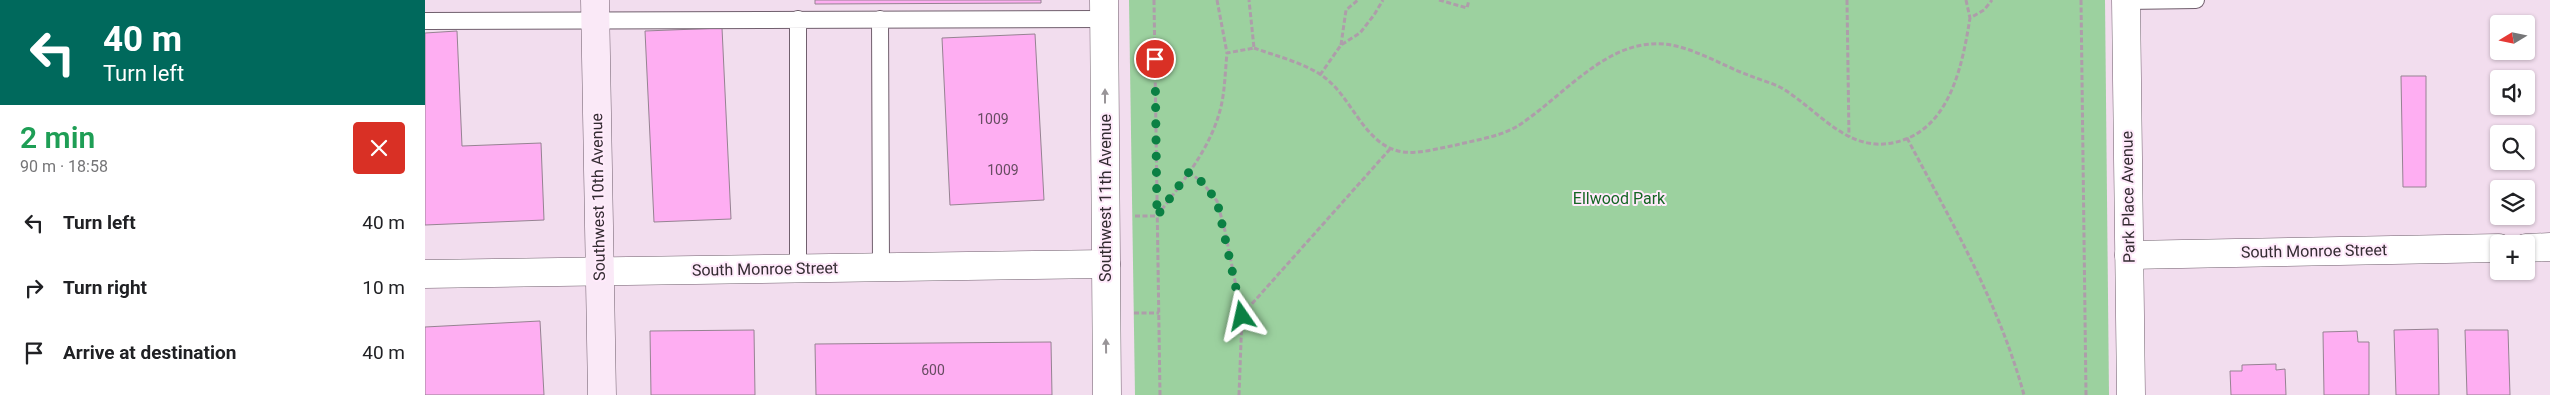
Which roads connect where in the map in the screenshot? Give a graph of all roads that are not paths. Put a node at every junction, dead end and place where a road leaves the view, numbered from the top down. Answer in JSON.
{"nodes":[{"id":1,"x":2196,"y":0,"type":"edge"},
{"id":2,"x":2126,"y":1,"type":"edge"},
{"id":3,"x":1104,"y":9,"type":"edge"},
{"id":4,"x":595,"y":10,"type":"edge"},
{"id":5,"x":798,"y":19,"type":"junction"},
{"id":6,"x":880,"y":19,"type":"junction"},
{"id":7,"x":425,"y":21,"type":"edge"},
{"id":8,"x":2550,"y":247,"type":"edge"},
{"id":9,"x":2490,"y":248,"type":"edge"},
{"id":10,"x":2535,"y":248,"type":"edge"},
{"id":11,"x":2129,"y":255,"type":"junction"},
{"id":12,"x":1106,"y":264,"type":"junction"},
{"id":13,"x":881,"y":267,"type":"junction"},
{"id":14,"x":799,"y":268,"type":"junction"},
{"id":15,"x":600,"y":272,"type":"junction"},
{"id":16,"x":425,"y":274,"type":"edge"},
{"id":17,"x":602,"y":395,"type":"edge"},
{"id":18,"x":1107,"y":395,"type":"edge"},
{"id":19,"x":2131,"y":395,"type":"edge"}],
"edges":[{"from":1,"to":2,"type":"lane"},
{"from":2,"to":11,"type":"street","name":"Park Place Avenue"},
{"from":3,"to":6,"type":"lane"},
{"from":12,"to":3,"type":"street","name":"Southwest 11th Avenue","one_way":true},
{"from":4,"to":5,"type":"lane"},
{"from":4,"to":7,"type":"lane"},
{"from":4,"to":15,"type":"main road","name":"Southwest 10th Avenue"},
{"from":5,"to":6,"type":"lane"},
{"from":5,"to":14,"type":"lane"},
{"from":6,"to":13,"type":"lane"},
{"from":8,"to":10,"type":"street"},
{"from":9,"to":11,"type":"street","name":"South Monroe Street"},
{"from":11,"to":19,"type":"street","name":"Park Place Avenue"},
{"from":12,"to":13,"type":"street","name":"South Monroe Street"},
{"from":18,"to":12,"type":"street","name":"Southwest 11th Avenue","one_way":true},
{"from":13,"to":14,"type":"street","name":"South Monroe Street"},
{"from":14,"to":15,"type":"street","name":"South Monroe Street"},
{"from":15,"to":16,"type":"street","name":"South Monroe Street"},
{"from":15,"to":17,"type":"main road","name":"Southwest 10th Avenue"}]}
